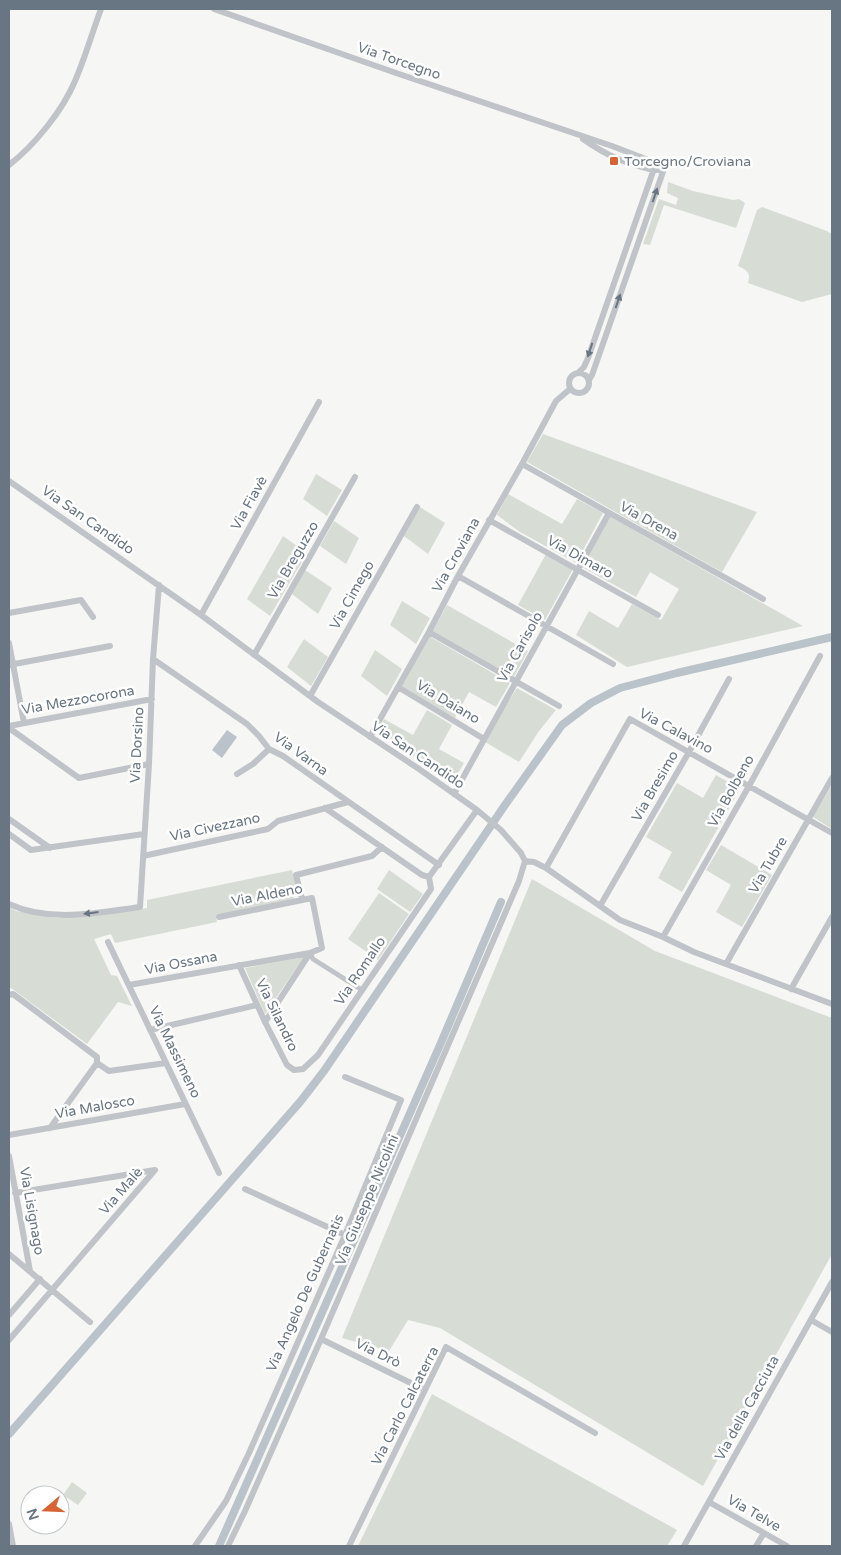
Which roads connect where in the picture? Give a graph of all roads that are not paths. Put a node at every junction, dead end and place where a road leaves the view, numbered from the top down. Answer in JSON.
{"nodes":[{"id":1,"x":101,"y":9,"type":"edge"},
{"id":2,"x":214,"y":9,"type":"edge"},
{"id":3,"x":577,"y":135,"type":"junction"},
{"id":4,"x":612,"y":146,"type":"junction"},
{"id":5,"x":608,"y":156,"type":"junction"},
{"id":6,"x":656,"y":163,"type":"junction"},
{"id":7,"x":9,"y":165,"type":"edge"},
{"id":8,"x":664,"y":169,"type":"junction"},
{"id":9,"x":653,"y":170,"type":"junction"},
{"id":10,"x":637,"y":220,"type":"junction"},
{"id":11,"x":646,"y":222,"type":"junction"},
{"id":12,"x":618,"y":272,"type":"junction"},
{"id":13,"x":627,"y":274,"type":"junction"},
{"id":14,"x":601,"y":320,"type":"junction"},
{"id":15,"x":610,"y":325,"type":"junction"},
{"id":16,"x":579,"y":372,"type":"junction"},
{"id":17,"x":589,"y":380,"type":"junction"},
{"id":18,"x":570,"y":389,"type":"junction"},
{"id":19,"x":319,"y":402,"type":"dead end"},
{"id":20,"x":522,"y":464,"type":"junction"},
{"id":21,"x":354,"y":477,"type":"dead end"},
{"id":22,"x":9,"y":481,"type":"edge"},
{"id":23,"x":417,"y":507,"type":"dead end"},
{"id":24,"x":609,"y":513,"type":"junction"},
{"id":25,"x":489,"y":520,"type":"junction"},
{"id":26,"x":578,"y":570,"type":"junction"},
{"id":27,"x":458,"y":576,"type":"junction"},
{"id":28,"x":160,"y":585,"type":"junction"},
{"id":29,"x":763,"y":599,"type":"dead end"},
{"id":30,"x":9,"y":613,"type":"edge"},
{"id":31,"x":201,"y":615,"type":"junction"},
{"id":32,"x":658,"y":615,"type":"dead end"},
{"id":33,"x":93,"y":617,"type":"dead end"},
{"id":34,"x":547,"y":626,"type":"junction"},
{"id":35,"x":429,"y":632,"type":"junction"},
{"id":36,"x":9,"y":643,"type":"edge"},
{"id":37,"x":110,"y":646,"type":"dead end"},
{"id":38,"x":254,"y":654,"type":"junction"},
{"id":39,"x":820,"y":656,"type":"dead end"},
{"id":40,"x":153,"y":659,"type":"junction"},
{"id":41,"x":613,"y":664,"type":"dead end"},
{"id":42,"x":11,"y":665,"type":"edge"},
{"id":43,"x":729,"y":678,"type":"dead end"},
{"id":44,"x":516,"y":682,"type":"junction"},
{"id":45,"x":398,"y":687,"type":"junction"},
{"id":46,"x":310,"y":696,"type":"junction"},
{"id":47,"x":152,"y":699,"type":"junction"},
{"id":48,"x":559,"y":706,"type":"dead end"},
{"id":49,"x":24,"y":723,"type":"junction"},
{"id":50,"x":9,"y":727,"type":"edge"},
{"id":51,"x":370,"y":737,"type":"junction"},
{"id":52,"x":484,"y":739,"type":"junction"},
{"id":53,"x":269,"y":749,"type":"junction"},
{"id":54,"x":689,"y":752,"type":"junction"},
{"id":55,"x":149,"y":764,"type":"junction"},
{"id":56,"x":237,"y":774,"type":"dead end"},
{"id":57,"x":832,"y":778,"type":"edge"},
{"id":58,"x":749,"y":786,"type":"junction"},
{"id":59,"x":454,"y":794,"type":"junction"},
{"id":60,"x":348,"y":802,"type":"junction"},
{"id":61,"x":325,"y":808,"type":"junction"},
{"id":62,"x":477,"y":810,"type":"junction"},
{"id":63,"x":9,"y":819,"type":"edge"},
{"id":64,"x":808,"y":819,"type":"junction"},
{"id":65,"x":832,"y":833,"type":"edge"},
{"id":66,"x":9,"y":834,"type":"edge"},
{"id":67,"x":144,"y":834,"type":"junction"},
{"id":68,"x":382,"y":847,"type":"junction"},
{"id":69,"x":50,"y":848,"type":"junction"},
{"id":70,"x":143,"y":856,"type":"junction"},
{"id":71,"x":525,"y":861,"type":"junction"},
{"id":72,"x":439,"y":865,"type":"junction"},
{"id":73,"x":546,"y":868,"type":"junction"},
{"id":74,"x":429,"y":877,"type":"junction"},
{"id":75,"x":302,"y":899,"type":"junction"},
{"id":76,"x":9,"y":904,"type":"edge"},
{"id":77,"x":600,"y":906,"type":"junction"},
{"id":78,"x":219,"y":917,"type":"dead end"},
{"id":79,"x":832,"y":917,"type":"edge"},
{"id":80,"x":663,"y":937,"type":"junction"},
{"id":81,"x":108,"y":942,"type":"dead end"},
{"id":82,"x":310,"y":953,"type":"junction"},
{"id":83,"x":726,"y":964,"type":"junction"},
{"id":84,"x":239,"y":965,"type":"junction"},
{"id":85,"x":128,"y":985,"type":"junction"},
{"id":86,"x":791,"y":989,"type":"junction"},
{"id":87,"x":362,"y":990,"type":"junction"},
{"id":88,"x":11,"y":994,"type":"edge"},
{"id":89,"x":832,"y":1004,"type":"edge"},
{"id":90,"x":257,"y":1005,"type":"junction"},
{"id":91,"x":265,"y":1022,"type":"junction"},
{"id":92,"x":150,"y":1030,"type":"junction"},
{"id":93,"x":97,"y":1063,"type":"junction"},
{"id":94,"x":166,"y":1063,"type":"junction"},
{"id":95,"x":297,"y":1070,"type":"joint"},
{"id":96,"x":345,"y":1076,"type":"dead end"},
{"id":97,"x":185,"y":1104,"type":"junction"},
{"id":98,"x":50,"y":1128,"type":"junction"},
{"id":99,"x":9,"y":1135,"type":"edge"},
{"id":100,"x":9,"y":1156,"type":"edge"},
{"id":101,"x":219,"y":1173,"type":"dead end"},
{"id":102,"x":245,"y":1189,"type":"dead end"},
{"id":103,"x":15,"y":1194,"type":"junction"},
{"id":104,"x":345,"y":1235,"type":"junction"},
{"id":105,"x":9,"y":1254,"type":"edge"},
{"id":106,"x":30,"y":1271,"type":"junction"},
{"id":107,"x":40,"y":1279,"type":"junction"},
{"id":108,"x":832,"y":1282,"type":"edge"},
{"id":109,"x":53,"y":1290,"type":"junction"},
{"id":110,"x":9,"y":1315,"type":"edge"},
{"id":111,"x":811,"y":1320,"type":"junction"},
{"id":112,"x":90,"y":1322,"type":"dead end"},
{"id":113,"x":832,"y":1332,"type":"edge"},
{"id":114,"x":321,"y":1339,"type":"junction"},
{"id":115,"x":9,"y":1340,"type":"edge"},
{"id":116,"x":425,"y":1390,"type":"junction"},
{"id":117,"x":595,"y":1433,"type":"dead end"},
{"id":118,"x":709,"y":1502,"type":"junction"},
{"id":119,"x":9,"y":1524,"type":"edge"},
{"id":120,"x":764,"y":1533,"type":"junction"},
{"id":121,"x":13,"y":1546,"type":"edge"},
{"id":122,"x":195,"y":1546,"type":"edge"},
{"id":123,"x":228,"y":1546,"type":"edge"},
{"id":124,"x":349,"y":1546,"type":"edge"},
{"id":125,"x":684,"y":1546,"type":"edge"},
{"id":126,"x":756,"y":1546,"type":"edge"},
{"id":127,"x":787,"y":1546,"type":"edge"}],
"edges":[{"from":1,"to":7,"type":"street"},
{"from":2,"to":3,"type":"street","name":"Via Torcegno"},
{"from":3,"to":4,"type":"street","name":"Via Torcegno"},
{"from":3,"to":5,"type":"street","name":"Via Torcegno"},
{"from":4,"to":5,"type":"street"},
{"from":4,"to":6,"type":"street","name":"Via Torcegno"},
{"from":5,"to":9,"type":"street","name":"Via Torcegno"},
{"from":6,"to":8,"type":"street","name":"Via Torcegno"},
{"from":6,"to":9,"type":"street"},
{"from":8,"to":9,"type":"street","name":"Via Torcegno"},
{"from":11,"to":8,"type":"street","one_way":true},
{"from":9,"to":10,"type":"street"},
{"from":10,"to":11,"type":"street"},
{"from":10,"to":12,"type":"street"},
{"from":11,"to":13,"type":"street"},
{"from":12,"to":13,"type":"street"},
{"from":12,"to":14,"type":"street"},
{"from":15,"to":13,"type":"street","one_way":true},
{"from":14,"to":15,"type":"street"},
{"from":14,"to":16,"type":"street","one_way":true},
{"from":15,"to":17,"type":"street"},
{"from":16,"to":17,"type":"street"},
{"from":16,"to":18,"type":"street"},
{"from":17,"to":18,"type":"street"},
{"from":18,"to":20,"type":"street","name":"Via Croviana"},
{"from":19,"to":31,"type":"street","name":"Via Fiavè"},
{"from":20,"to":24,"type":"street","name":"Via Drena"},
{"from":20,"to":25,"type":"street","name":"Via Croviana"},
{"from":21,"to":38,"type":"street","name":"Via Breguzzo"},
{"from":22,"to":28,"type":"street","name":"Via San Candido"},
{"from":23,"to":46,"type":"street","name":"Via Cimego"},
{"from":24,"to":26,"type":"street","name":"Via Carisolo"},
{"from":24,"to":29,"type":"street","name":"Via Drena"},
{"from":25,"to":26,"type":"street","name":"Via Dimaro"},
{"from":25,"to":27,"type":"street","name":"Via Croviana"},
{"from":26,"to":32,"type":"street","name":"Via Dimaro"},
{"from":26,"to":34,"type":"street","name":"Via Carisolo"},
{"from":27,"to":34,"type":"street"},
{"from":27,"to":35,"type":"street","name":"Via Croviana"},
{"from":28,"to":31,"type":"street","name":"Via San Candido"},
{"from":28,"to":40,"type":"street","name":"Via Dorsino"},
{"from":30,"to":33,"type":"street"},
{"from":31,"to":38,"type":"street","name":"Via San Candido"},
{"from":34,"to":41,"type":"street"},
{"from":34,"to":44,"type":"street","name":"Via Carisolo"},
{"from":35,"to":44,"type":"street"},
{"from":35,"to":45,"type":"street","name":"Via Croviana"},
{"from":36,"to":42,"type":"street"},
{"from":37,"to":42,"type":"street"},
{"from":38,"to":46,"type":"street","name":"Via San Candido"},
{"from":39,"to":58,"type":"street","name":"Via Bolbeno"},
{"from":40,"to":47,"type":"street","name":"Via Dorsino"},
{"from":40,"to":53,"type":"street","name":"Via Varna"},
{"from":42,"to":49,"type":"street"},
{"from":43,"to":54,"type":"street","name":"Via Bresimo"},
{"from":44,"to":48,"type":"street"},
{"from":44,"to":52,"type":"street","name":"Via Carisolo"},
{"from":45,"to":51,"type":"street","name":"Via Croviana"},
{"from":45,"to":52,"type":"street","name":"Via Daiano"},
{"from":46,"to":51,"type":"street","name":"Via San Candido"},
{"from":47,"to":49,"type":"street","name":"Via Mezzocorona"},
{"from":47,"to":55,"type":"street","name":"Via Dorsino"},
{"from":49,"to":50,"type":"street","name":"Via Mezzocorona"},
{"from":50,"to":55,"type":"street"},
{"from":51,"to":59,"type":"street","name":"Via San Candido"},
{"from":52,"to":59,"type":"street","name":"Via Carisolo"},
{"from":53,"to":56,"type":"street"},
{"from":53,"to":60,"type":"street","name":"Via Varna"},
{"from":54,"to":58,"type":"street","name":"Via Calavino"},
{"from":54,"to":73,"type":"street","name":"Via Calavino"},
{"from":54,"to":77,"type":"street","name":"Via Bresimo"},
{"from":55,"to":67,"type":"street","name":"Via Dorsino"},
{"from":57,"to":64,"type":"street","name":"Via Tubre"},
{"from":58,"to":64,"type":"street","name":"Via Calavino"},
{"from":58,"to":80,"type":"street","name":"Via Bolbeno"},
{"from":59,"to":62,"type":"street","name":"Via San Candido"},
{"from":60,"to":61,"type":"street","name":"Via Civezzano"},
{"from":60,"to":72,"type":"street","name":"Via Varna"},
{"from":61,"to":68,"type":"street"},
{"from":61,"to":70,"type":"street","name":"Via Civezzano"},
{"from":62,"to":71,"type":"street","name":"Via San Candido"},
{"from":62,"to":72,"type":"street"},
{"from":63,"to":69,"type":"street"},
{"from":64,"to":65,"type":"street","name":"Via Calavino"},
{"from":64,"to":83,"type":"street","name":"Via Tubre"},
{"from":66,"to":69,"type":"street"},
{"from":67,"to":69,"type":"street"},
{"from":67,"to":70,"type":"street","name":"Via Dorsino"},
{"from":68,"to":74,"type":"street"},
{"from":68,"to":75,"type":"street"},
{"from":70,"to":76,"type":"street","name":"Via Dorsino","one_way":true},
{"from":71,"to":73,"type":"street"},
{"from":71,"to":114,"type":"street","name":"Via Giuseppe Nicolini"},
{"from":72,"to":74,"type":"street"},
{"from":73,"to":77,"type":"street"},
{"from":74,"to":87,"type":"street","name":"Via Romallo"},
{"from":75,"to":78,"type":"street","name":"Via Aldeno"},
{"from":75,"to":82,"type":"street","name":"Via Aldeno"},
{"from":77,"to":80,"type":"street"},
{"from":79,"to":86,"type":"street"},
{"from":80,"to":83,"type":"street"},
{"from":81,"to":85,"type":"street","name":"Via Massimeno"},
{"from":82,"to":84,"type":"street","name":"Via Ossana"},
{"from":82,"to":87,"type":"street"},
{"from":82,"to":91,"type":"street"},
{"from":83,"to":86,"type":"street"},
{"from":84,"to":85,"type":"street","name":"Via Ossana"},
{"from":84,"to":90,"type":"street","name":"Via Silandro"},
{"from":85,"to":92,"type":"street","name":"Via Massimeno"},
{"from":86,"to":89,"type":"street"},
{"from":87,"to":95,"type":"street","name":"Via Romallo"},
{"from":88,"to":93,"type":"street"},
{"from":90,"to":91,"type":"street","name":"Via Silandro"},
{"from":90,"to":92,"type":"street"},
{"from":91,"to":95,"type":"street","name":"Via Silandro"},
{"from":92,"to":94,"type":"street","name":"Via Massimeno"},
{"from":93,"to":94,"type":"street"},
{"from":93,"to":98,"type":"street"},
{"from":94,"to":97,"type":"street","name":"Via Massimeno"},
{"from":96,"to":104,"type":"street","name":"Via Angelo De Gubernatis"},
{"from":97,"to":98,"type":"street","name":"Via Malosco"},
{"from":97,"to":101,"type":"street","name":"Via Massimeno"},
{"from":98,"to":99,"type":"street","name":"Via Malosco"},
{"from":100,"to":103,"type":"street","name":"Via Lisignago"},
{"from":102,"to":104,"type":"street"},
{"from":103,"to":106,"type":"street","name":"Via Lisignago"},
{"from":103,"to":109,"type":"street","name":"Via Malè"},
{"from":104,"to":122,"type":"street","name":"Via Angelo De Gubernatis"},
{"from":105,"to":106,"type":"street"},
{"from":106,"to":107,"type":"street"},
{"from":107,"to":109,"type":"street"},
{"from":107,"to":110,"type":"street"},
{"from":108,"to":111,"type":"street","name":"Via della Cacciuta"},
{"from":109,"to":112,"type":"street"},
{"from":109,"to":115,"type":"street"},
{"from":111,"to":113,"type":"street"},
{"from":111,"to":118,"type":"street","name":"Via della Cacciuta"},
{"from":114,"to":116,"type":"street","name":"Via Drò"},
{"from":114,"to":123,"type":"street","name":"Via Giuseppe Nicolini"},
{"from":116,"to":117,"type":"street","name":"Via Carlo Calcaterra"},
{"from":116,"to":124,"type":"street","name":"Via Carlo Calcaterra"},
{"from":118,"to":120,"type":"street","name":"Via Telve"},
{"from":118,"to":125,"type":"street","name":"Via della Cacciuta"},
{"from":119,"to":121,"type":"street"},
{"from":120,"to":126,"type":"street"},
{"from":120,"to":127,"type":"street","name":"Via Telve"}]}
